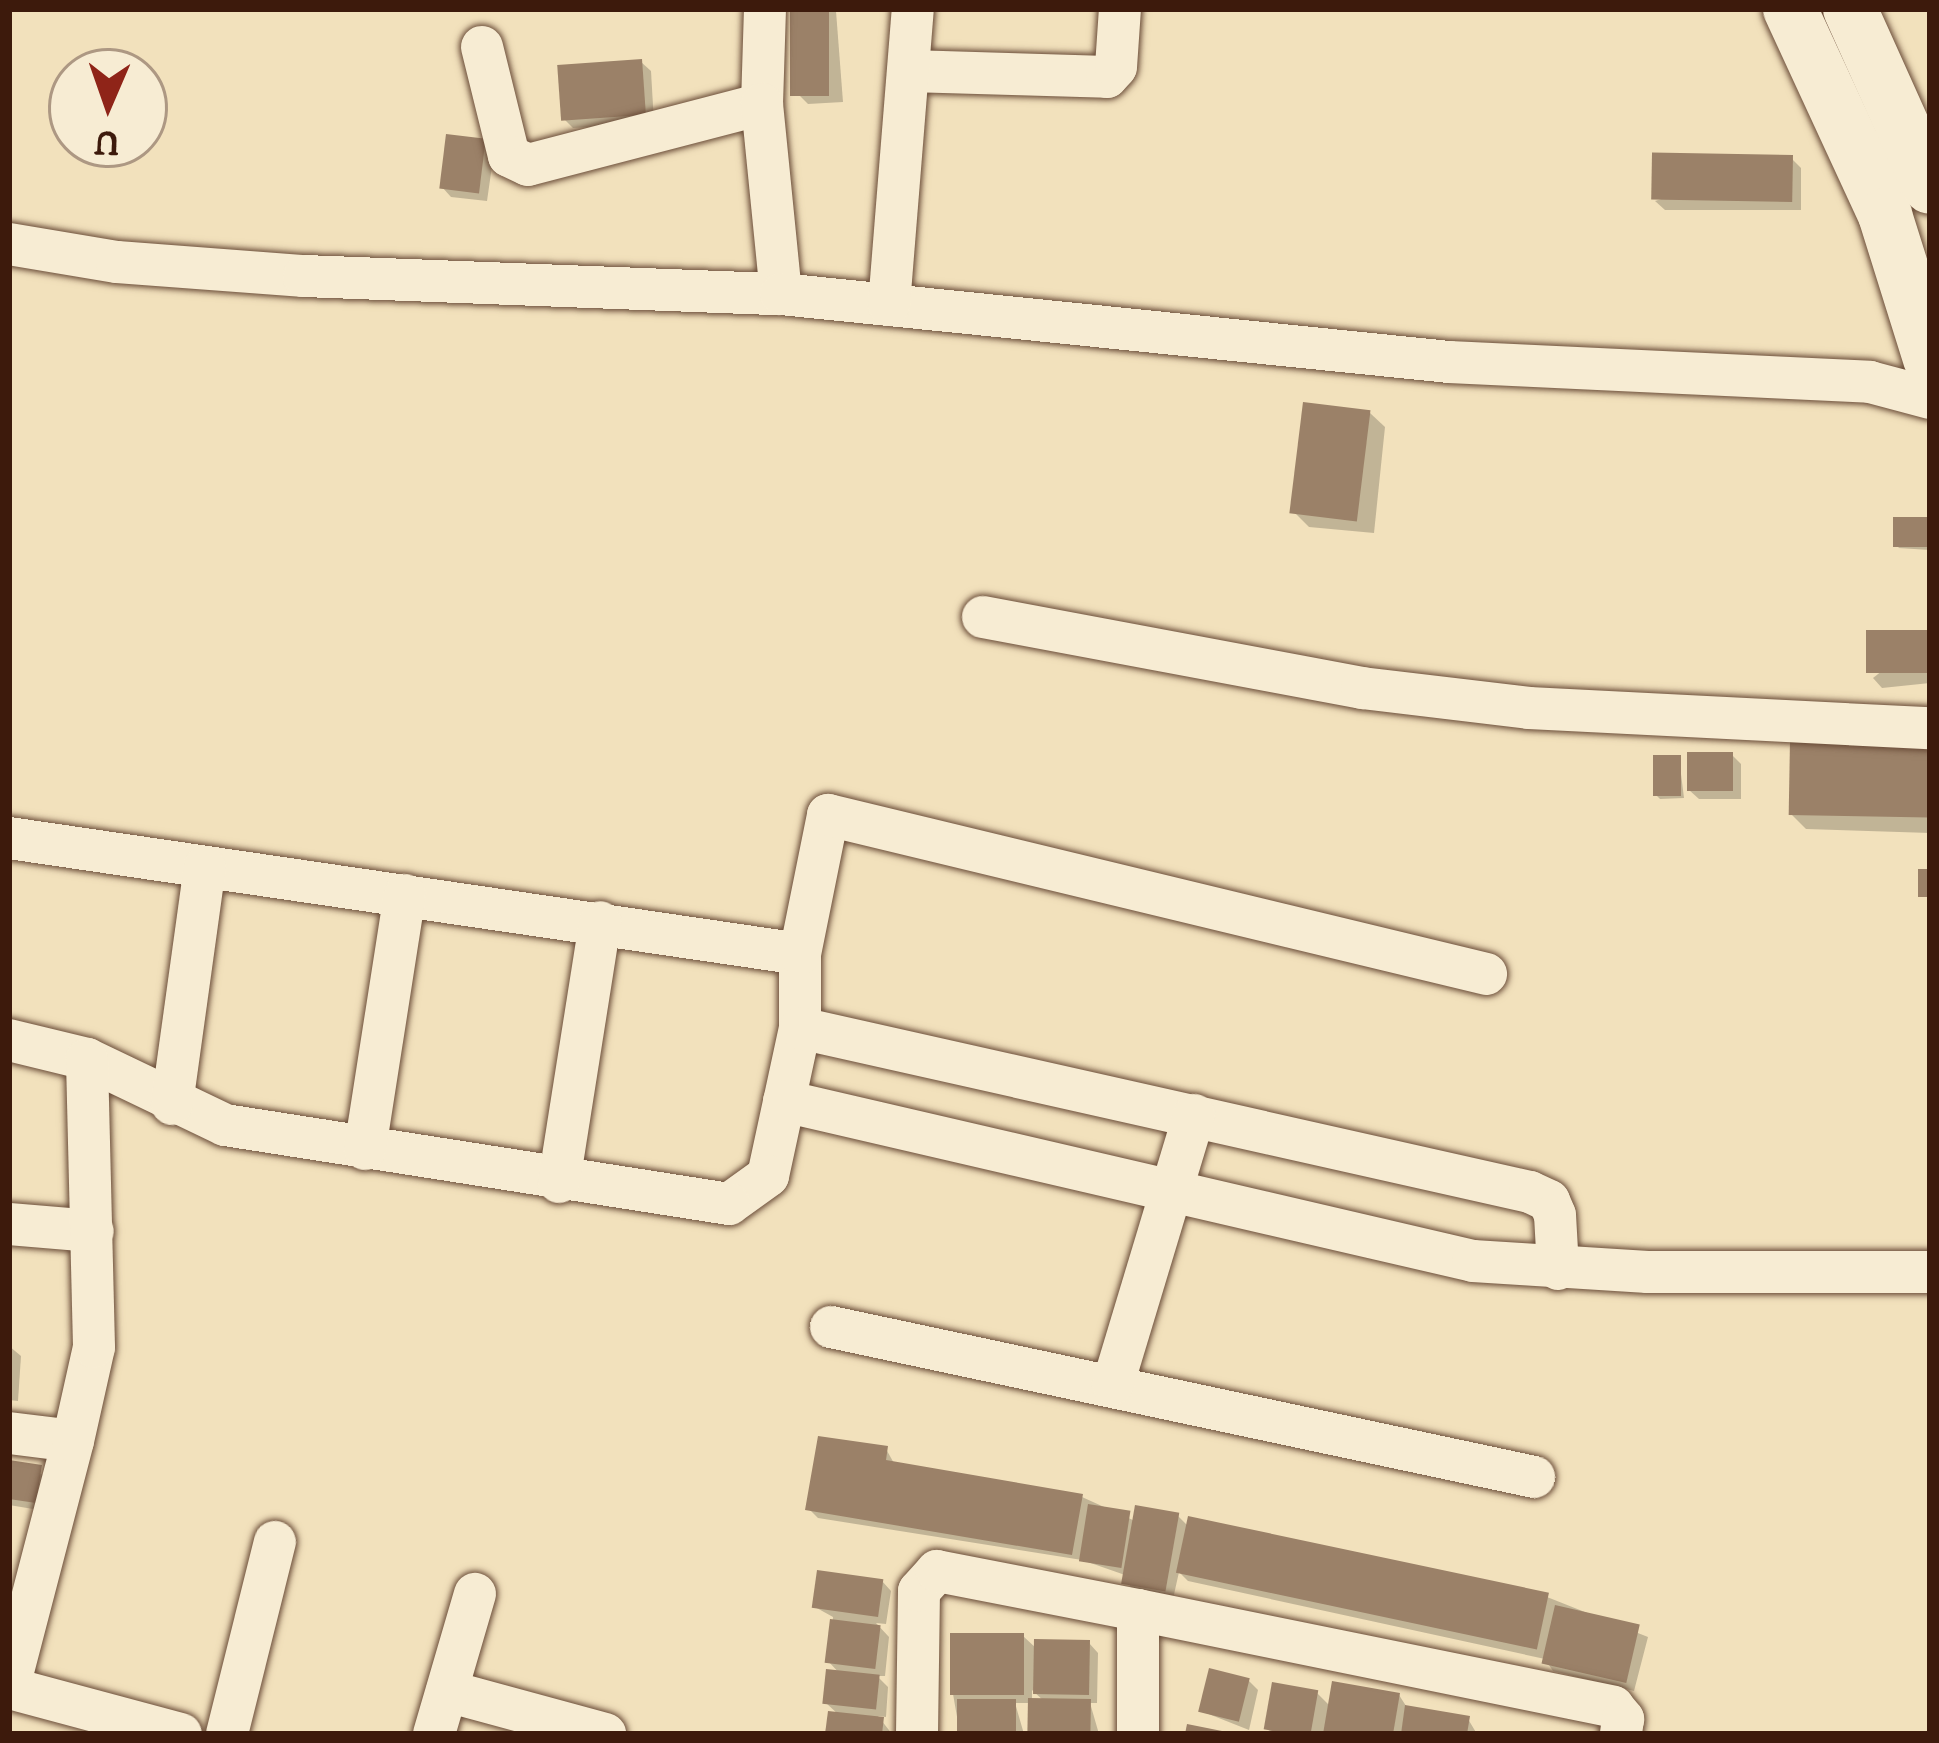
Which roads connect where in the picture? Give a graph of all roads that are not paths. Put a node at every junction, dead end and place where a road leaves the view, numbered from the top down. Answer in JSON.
{"nodes":[{"id":1,"x":765,"y":9,"type":"edge"},
{"id":2,"x":913,"y":9,"type":"edge"},
{"id":3,"x":1120,"y":9,"type":"edge"},
{"id":4,"x":1790,"y":9,"type":"edge"},
{"id":5,"x":1850,"y":9,"type":"edge"},
{"id":6,"x":482,"y":46,"type":"dead end"},
{"id":7,"x":909,"y":70,"type":"junction"},
{"id":8,"x":762,"y":104,"type":"junction"},
{"id":9,"x":1930,"y":187,"type":"edge"},
{"id":10,"x":9,"y":244,"type":"edge"},
{"id":11,"x":781,"y":294,"type":"junction"},
{"id":12,"x":889,"y":305,"type":"junction"},
{"id":13,"x":1928,"y":337,"type":"edge"},
{"id":14,"x":1930,"y":398,"type":"edge"},
{"id":15,"x":983,"y":617,"type":"dead end"},
{"id":16,"x":1930,"y":728,"type":"edge"},
{"id":17,"x":9,"y":838,"type":"edge"},
{"id":18,"x":205,"y":867,"type":"junction"},
{"id":19,"x":405,"y":895,"type":"junction"},
{"id":20,"x":600,"y":922,"type":"junction"},
{"id":21,"x":800,"y":954,"type":"junction"},
{"id":22,"x":1486,"y":974,"type":"dead end"},
{"id":23,"x":800,"y":1028,"type":"junction"},
{"id":24,"x":9,"y":1040,"type":"edge"},
{"id":25,"x":87,"y":1059,"type":"junction"},
{"id":26,"x":784,"y":1101,"type":"junction"},
{"id":27,"x":172,"y":1104,"type":"junction"},
{"id":28,"x":1194,"y":1115,"type":"junction"},
{"id":29,"x":365,"y":1149,"type":"junction"},
{"id":30,"x":559,"y":1182,"type":"junction"},
{"id":31,"x":1171,"y":1190,"type":"junction"},
{"id":32,"x":9,"y":1224,"type":"edge"},
{"id":33,"x":93,"y":1231,"type":"junction"},
{"id":34,"x":1558,"y":1269,"type":"junction"},
{"id":35,"x":1930,"y":1271,"type":"edge"},
{"id":36,"x":831,"y":1327,"type":"dead end"},
{"id":37,"x":1113,"y":1384,"type":"junction"},
{"id":38,"x":9,"y":1433,"type":"edge"},
{"id":39,"x":73,"y":1441,"type":"junction"},
{"id":40,"x":1534,"y":1477,"type":"dead end"},
{"id":41,"x":274,"y":1542,"type":"dead end"},
{"id":42,"x":475,"y":1594,"type":"dead end"},
{"id":43,"x":1138,"y":1610,"type":"junction"},
{"id":44,"x":9,"y":1687,"type":"edge"},
{"id":45,"x":447,"y":1690,"type":"junction"},
{"id":46,"x":181,"y":1734,"type":"edge"},
{"id":47,"x":227,"y":1734,"type":"edge"},
{"id":48,"x":434,"y":1734,"type":"edge"},
{"id":49,"x":605,"y":1734,"type":"edge"},
{"id":50,"x":917,"y":1734,"type":"edge"},
{"id":51,"x":1138,"y":1734,"type":"edge"},
{"id":52,"x":1621,"y":1734,"type":"edge"}],
"edges":[{"from":1,"to":8,"type":"street"},
{"from":2,"to":7,"type":"street"},
{"from":3,"to":7,"type":"street"},
{"from":4,"to":13,"type":"street"},
{"from":5,"to":9,"type":"street"},
{"from":6,"to":8,"type":"street"},
{"from":7,"to":12,"type":"street"},
{"from":8,"to":11,"type":"street"},
{"from":10,"to":11,"type":"street"},
{"from":11,"to":12,"type":"street"},
{"from":12,"to":14,"type":"street"},
{"from":15,"to":16,"type":"street"},
{"from":17,"to":18,"type":"street"},
{"from":18,"to":19,"type":"street"},
{"from":18,"to":27,"type":"street"},
{"from":19,"to":20,"type":"street"},
{"from":19,"to":29,"type":"street"},
{"from":20,"to":21,"type":"street"},
{"from":20,"to":30,"type":"street"},
{"from":21,"to":22,"type":"street"},
{"from":21,"to":23,"type":"street"},
{"from":23,"to":26,"type":"street"},
{"from":23,"to":28,"type":"street"},
{"from":24,"to":25,"type":"street"},
{"from":25,"to":27,"type":"street"},
{"from":25,"to":33,"type":"street"},
{"from":26,"to":30,"type":"street"},
{"from":26,"to":31,"type":"street"},
{"from":27,"to":29,"type":"street"},
{"from":28,"to":31,"type":"street"},
{"from":28,"to":34,"type":"street"},
{"from":29,"to":30,"type":"street"},
{"from":31,"to":34,"type":"street"},
{"from":31,"to":37,"type":"street"},
{"from":32,"to":33,"type":"street"},
{"from":33,"to":39,"type":"street"},
{"from":34,"to":35,"type":"street"},
{"from":36,"to":37,"type":"street"},
{"from":37,"to":40,"type":"street"},
{"from":38,"to":39,"type":"street"},
{"from":39,"to":44,"type":"street"},
{"from":41,"to":47,"type":"street"},
{"from":42,"to":45,"type":"street"},
{"from":43,"to":50,"type":"street"},
{"from":43,"to":51,"type":"street"},
{"from":43,"to":52,"type":"street"},
{"from":44,"to":46,"type":"street"},
{"from":45,"to":48,"type":"street"},
{"from":45,"to":49,"type":"street"}]}
